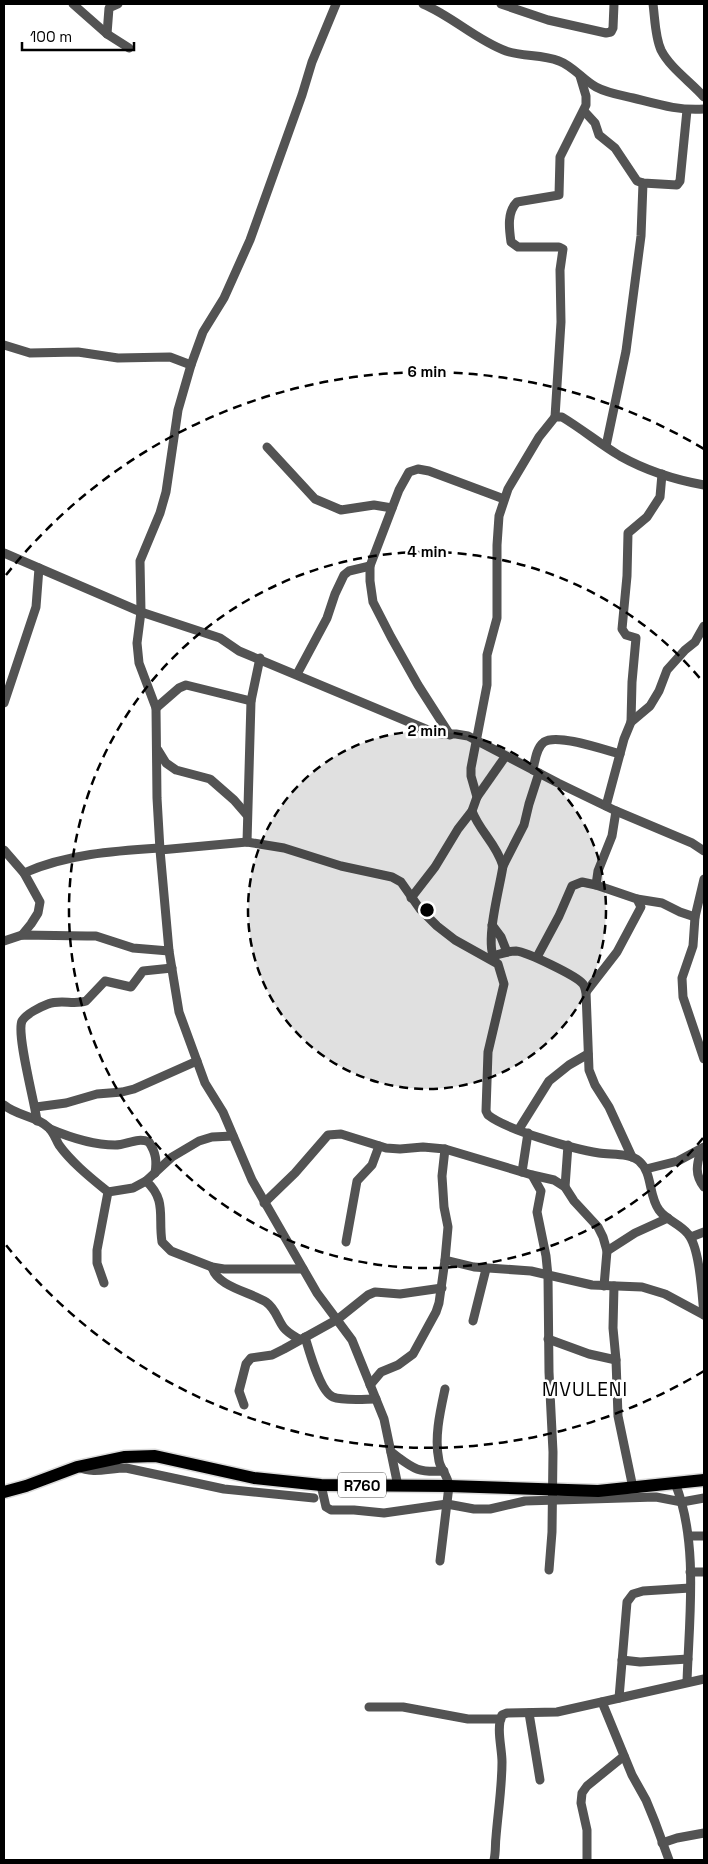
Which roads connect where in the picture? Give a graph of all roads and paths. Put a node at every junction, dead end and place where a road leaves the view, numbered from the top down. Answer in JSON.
{"nodes":[{"id":1,"x":73,"y":4,"type":"edge"},
{"id":2,"x":118,"y":4,"type":"edge"},
{"id":3,"x":336,"y":4,"type":"edge"},
{"id":4,"x":423,"y":4,"type":"edge"},
{"id":5,"x":501,"y":4,"type":"edge"},
{"id":6,"x":614,"y":4,"type":"edge"},
{"id":7,"x":653,"y":4,"type":"edge"},
{"id":8,"x":107,"y":34,"type":"junction"},
{"id":9,"x":129,"y":48,"type":"dead end"},
{"id":10,"x":580,"y":76,"type":"junction"},
{"id":11,"x":704,"y":97,"type":"edge"},
{"id":12,"x":704,"y":109,"type":"edge"},
{"id":13,"x":687,"y":110,"type":"junction"},
{"id":14,"x":584,"y":111,"type":"junction"},
{"id":15,"x":644,"y":183,"type":"junction"},
{"id":16,"x":4,"y":345,"type":"edge"},
{"id":17,"x":190,"y":365,"type":"junction"},
{"id":18,"x":555,"y":416,"type":"junction"},
{"id":19,"x":606,"y":446,"type":"junction"},
{"id":20,"x":267,"y":447,"type":"dead end"},
{"id":21,"x":662,"y":474,"type":"junction"},
{"id":22,"x":704,"y":485,"type":"edge"},
{"id":23,"x":504,"y":499,"type":"junction"},
{"id":24,"x":392,"y":508,"type":"junction"},
{"id":25,"x":4,"y":553,"type":"edge"},
{"id":26,"x":370,"y":566,"type":"junction"},
{"id":27,"x":39,"y":568,"type":"junction"},
{"id":28,"x":141,"y":612,"type":"junction"},
{"id":29,"x":704,"y":626,"type":"edge"},
{"id":30,"x":260,"y":658,"type":"junction"},
{"id":31,"x":297,"y":674,"type":"junction"},
{"id":32,"x":251,"y":701,"type":"junction"},
{"id":33,"x":4,"y":703,"type":"edge"},
{"id":34,"x":156,"y":708,"type":"junction"},
{"id":35,"x":631,"y":722,"type":"junction"},
{"id":36,"x":450,"y":734,"type":"junction"},
{"id":37,"x":475,"y":742,"type":"junction"},
{"id":38,"x":157,"y":747,"type":"junction"},
{"id":39,"x":620,"y":754,"type":"junction"},
{"id":40,"x":505,"y":757,"type":"junction"},
{"id":41,"x":536,"y":772,"type":"junction"},
{"id":42,"x":477,"y":797,"type":"junction"},
{"id":43,"x":606,"y":806,"type":"junction"},
{"id":44,"x":472,"y":811,"type":"junction"},
{"id":45,"x":616,"y":811,"type":"junction"},
{"id":46,"x":247,"y":815,"type":"junction"},
{"id":47,"x":247,"y":842,"type":"junction"},
{"id":48,"x":692,"y":843,"type":"junction"},
{"id":49,"x":704,"y":843,"type":"edge"},
{"id":50,"x":160,"y":849,"type":"junction"},
{"id":51,"x":4,"y":850,"type":"edge"},
{"id":52,"x":704,"y":851,"type":"edge"},
{"id":53,"x":503,"y":866,"type":"junction"},
{"id":54,"x":24,"y":873,"type":"junction"},
{"id":55,"x":704,"y":879,"type":"edge"},
{"id":56,"x":596,"y":885,"type":"junction"},
{"id":57,"x":411,"y":898,"type":"junction"},
{"id":58,"x":641,"y":902,"type":"junction"},
{"id":59,"x":695,"y":917,"type":"junction"},
{"id":60,"x":492,"y":925,"type":"junction"},
{"id":61,"x":22,"y":935,"type":"junction"},
{"id":62,"x":4,"y":941,"type":"edge"},
{"id":63,"x":169,"y":951,"type":"junction"},
{"id":64,"x":507,"y":952,"type":"junction"},
{"id":65,"x":493,"y":956,"type":"junction"},
{"id":66,"x":537,"y":957,"type":"junction"},
{"id":67,"x":498,"y":964,"type":"junction"},
{"id":68,"x":172,"y":968,"type":"junction"},
{"id":69,"x":586,"y":992,"type":"junction"},
{"id":70,"x":588,"y":1054,"type":"junction"},
{"id":71,"x":704,"y":1059,"type":"edge"},
{"id":72,"x":197,"y":1061,"type":"junction"},
{"id":73,"x":4,"y":1105,"type":"edge"},
{"id":74,"x":36,"y":1107,"type":"junction"},
{"id":75,"x":37,"y":1121,"type":"junction"},
{"id":76,"x":50,"y":1128,"type":"junction"},
{"id":77,"x":519,"y":1129,"type":"junction"},
{"id":78,"x":528,"y":1133,"type":"junction"},
{"id":79,"x":233,"y":1136,"type":"junction"},
{"id":80,"x":568,"y":1145,"type":"junction"},
{"id":81,"x":379,"y":1146,"type":"junction"},
{"id":82,"x":703,"y":1148,"type":"edge"},
{"id":83,"x":445,"y":1149,"type":"junction"},
{"id":84,"x":632,"y":1157,"type":"junction"},
{"id":85,"x":566,"y":1169,"type":"junction"},
{"id":86,"x":646,"y":1169,"type":"junction"},
{"id":87,"x":522,"y":1172,"type":"junction"},
{"id":88,"x":155,"y":1173,"type":"junction"},
{"id":89,"x":532,"y":1175,"type":"junction"},
{"id":90,"x":554,"y":1180,"type":"junction"},
{"id":91,"x":146,"y":1181,"type":"junction"},
{"id":92,"x":565,"y":1187,"type":"junction"},
{"id":93,"x":704,"y":1187,"type":"edge"},
{"id":94,"x":108,"y":1192,"type":"junction"},
{"id":95,"x":264,"y":1203,"type":"junction"},
{"id":96,"x":668,"y":1218,"type":"junction"},
{"id":97,"x":704,"y":1232,"type":"edge"},
{"id":98,"x":691,"y":1237,"type":"junction"},
{"id":99,"x":346,"y":1242,"type":"dead end"},
{"id":100,"x":607,"y":1251,"type":"junction"},
{"id":101,"x":445,"y":1260,"type":"junction"},
{"id":102,"x":212,"y":1267,"type":"junction"},
{"id":103,"x":302,"y":1269,"type":"junction"},
{"id":104,"x":486,"y":1269,"type":"junction"},
{"id":105,"x":548,"y":1276,"type":"junction"},
{"id":106,"x":104,"y":1283,"type":"dead end"},
{"id":107,"x":604,"y":1286,"type":"junction"},
{"id":108,"x":614,"y":1286,"type":"junction"},
{"id":109,"x":442,"y":1288,"type":"junction"},
{"id":110,"x":704,"y":1315,"type":"edge"},
{"id":111,"x":338,"y":1319,"type":"junction"},
{"id":112,"x":473,"y":1321,"type":"dead end"},
{"id":113,"x":302,"y":1338,"type":"junction"},
{"id":114,"x":548,"y":1339,"type":"junction"},
{"id":115,"x":616,"y":1360,"type":"junction"},
{"id":116,"x":370,"y":1385,"type":"junction"},
{"id":117,"x":445,"y":1389,"type":"dead end"},
{"id":118,"x":376,"y":1399,"type":"junction"},
{"id":119,"x":244,"y":1404,"type":"dead end"},
{"id":120,"x":391,"y":1452,"type":"junction"},
{"id":121,"x":78,"y":1467,"type":"junction"},
{"id":122,"x":444,"y":1471,"type":"junction"},
{"id":123,"x":704,"y":1480,"type":"edge"},
{"id":124,"x":674,"y":1483,"type":"junction"},
{"id":125,"x":398,"y":1486,"type":"junction"},
{"id":126,"x":449,"y":1486,"type":"junction"},
{"id":127,"x":633,"y":1488,"type":"junction"},
{"id":128,"x":4,"y":1492,"type":"edge"},
{"id":129,"x":319,"y":1492,"type":"junction"},
{"id":130,"x":553,"y":1495,"type":"junction"},
{"id":131,"x":596,"y":1495,"type":"junction"},
{"id":132,"x":704,"y":1498,"type":"edge"},
{"id":133,"x":682,"y":1502,"type":"junction"},
{"id":134,"x":447,"y":1504,"type":"junction"},
{"id":135,"x":688,"y":1536,"type":"junction"},
{"id":136,"x":704,"y":1536,"type":"edge"},
{"id":137,"x":440,"y":1560,"type":"dead end"},
{"id":138,"x":549,"y":1570,"type":"dead end"},
{"id":139,"x":690,"y":1572,"type":"junction"},
{"id":140,"x":704,"y":1572,"type":"edge"},
{"id":141,"x":690,"y":1588,"type":"junction"},
{"id":142,"x":622,"y":1660,"type":"junction"},
{"id":143,"x":688,"y":1660,"type":"junction"},
{"id":144,"x":704,"y":1679,"type":"edge"},
{"id":145,"x":687,"y":1682,"type":"junction"},
{"id":146,"x":619,"y":1698,"type":"junction"},
{"id":147,"x":602,"y":1702,"type":"junction"},
{"id":148,"x":369,"y":1707,"type":"dead end"},
{"id":149,"x":529,"y":1713,"type":"junction"},
{"id":150,"x":500,"y":1719,"type":"junction"},
{"id":151,"x":624,"y":1756,"type":"junction"},
{"id":152,"x":540,"y":1780,"type":"dead end"},
{"id":153,"x":704,"y":1833,"type":"edge"},
{"id":154,"x":662,"y":1843,"type":"junction"},
{"id":155,"x":494,"y":1860,"type":"edge"},
{"id":156,"x":587,"y":1860,"type":"edge"},
{"id":157,"x":668,"y":1860,"type":"edge"}],
"edges":[{"from":1,"to":8,"type":"street"},
{"from":2,"to":8,"type":"street"},
{"from":3,"to":17,"type":"street"},
{"from":4,"to":10,"type":"street"},
{"from":5,"to":6,"type":"street"},
{"from":7,"to":11,"type":"street"},
{"from":8,"to":9,"type":"street"},
{"from":10,"to":13,"type":"street"},
{"from":10,"to":14,"type":"street"},
{"from":12,"to":13,"type":"street"},
{"from":13,"to":15,"type":"street"},
{"from":14,"to":15,"type":"street"},
{"from":14,"to":18,"type":"street"},
{"from":15,"to":19,"type":"street"},
{"from":16,"to":17,"type":"street"},
{"from":17,"to":28,"type":"street"},
{"from":18,"to":19,"type":"street"},
{"from":18,"to":23,"type":"street"},
{"from":19,"to":21,"type":"street"},
{"from":20,"to":24,"type":"street"},
{"from":21,"to":22,"type":"street"},
{"from":21,"to":35,"type":"street"},
{"from":23,"to":24,"type":"street"},
{"from":23,"to":37,"type":"street"},
{"from":24,"to":26,"type":"street"},
{"from":25,"to":27,"type":"street"},
{"from":26,"to":31,"type":"street"},
{"from":26,"to":36,"type":"street"},
{"from":27,"to":28,"type":"street"},
{"from":27,"to":33,"type":"street"},
{"from":28,"to":30,"type":"street"},
{"from":28,"to":34,"type":"street"},
{"from":29,"to":35,"type":"street"},
{"from":30,"to":31,"type":"street"},
{"from":30,"to":32,"type":"street"},
{"from":31,"to":36,"type":"street"},
{"from":32,"to":34,"type":"street"},
{"from":32,"to":46,"type":"street"},
{"from":34,"to":38,"type":"street"},
{"from":35,"to":39,"type":"street"},
{"from":36,"to":37,"type":"street"},
{"from":37,"to":40,"type":"street"},
{"from":37,"to":42,"type":"street"},
{"from":38,"to":46,"type":"street"},
{"from":38,"to":50,"type":"street"},
{"from":39,"to":41,"type":"street"},
{"from":39,"to":43,"type":"street"},
{"from":40,"to":41,"type":"street"},
{"from":40,"to":42,"type":"street"},
{"from":41,"to":43,"type":"street"},
{"from":41,"to":53,"type":"street"},
{"from":42,"to":44,"type":"street"},
{"from":43,"to":45,"type":"street"},
{"from":44,"to":53,"type":"street"},
{"from":44,"to":57,"type":"street"},
{"from":45,"to":48,"type":"street"},
{"from":45,"to":56,"type":"street"},
{"from":46,"to":47,"type":"street"},
{"from":47,"to":50,"type":"street"},
{"from":47,"to":57,"type":"street"},
{"from":48,"to":49,"type":"street"},
{"from":48,"to":52,"type":"street"},
{"from":50,"to":54,"type":"street"},
{"from":50,"to":63,"type":"street"},
{"from":51,"to":54,"type":"street"},
{"from":53,"to":60,"type":"street"},
{"from":54,"to":61,"type":"street"},
{"from":55,"to":59,"type":"street"},
{"from":56,"to":58,"type":"street"},
{"from":56,"to":66,"type":"street"},
{"from":57,"to":67,"type":"street"},
{"from":58,"to":59,"type":"street"},
{"from":58,"to":69,"type":"street"},
{"from":59,"to":71,"type":"street"},
{"from":60,"to":64,"type":"street"},
{"from":60,"to":65,"type":"street"},
{"from":61,"to":62,"type":"street"},
{"from":61,"to":63,"type":"street"},
{"from":63,"to":68,"type":"street"},
{"from":64,"to":65,"type":"street"},
{"from":64,"to":66,"type":"street"},
{"from":65,"to":67,"type":"street"},
{"from":66,"to":69,"type":"street"},
{"from":67,"to":77,"type":"street"},
{"from":68,"to":72,"type":"street"},
{"from":68,"to":74,"type":"street"},
{"from":69,"to":70,"type":"street"},
{"from":70,"to":77,"type":"street"},
{"from":70,"to":84,"type":"street"},
{"from":72,"to":74,"type":"street"},
{"from":72,"to":79,"type":"street"},
{"from":73,"to":75,"type":"street"},
{"from":74,"to":75,"type":"street"},
{"from":75,"to":76,"type":"street"},
{"from":76,"to":88,"type":"street"},
{"from":76,"to":94,"type":"street"},
{"from":77,"to":78,"type":"street"},
{"from":78,"to":80,"type":"street"},
{"from":78,"to":87,"type":"street"},
{"from":79,"to":88,"type":"street"},
{"from":79,"to":95,"type":"street"},
{"from":80,"to":84,"type":"street"},
{"from":80,"to":85,"type":"street"},
{"from":81,"to":83,"type":"street"},
{"from":81,"to":95,"type":"street"},
{"from":81,"to":99,"type":"street"},
{"from":82,"to":86,"type":"street"},
{"from":82,"to":93,"type":"street"},
{"from":83,"to":87,"type":"street"},
{"from":83,"to":101,"type":"street"},
{"from":84,"to":86,"type":"street"},
{"from":85,"to":90,"type":"street"},
{"from":85,"to":92,"type":"street"},
{"from":86,"to":96,"type":"street"},
{"from":87,"to":89,"type":"street"},
{"from":88,"to":91,"type":"street"},
{"from":89,"to":90,"type":"street"},
{"from":89,"to":105,"type":"street"},
{"from":90,"to":92,"type":"street"},
{"from":91,"to":94,"type":"street"},
{"from":91,"to":102,"type":"street"},
{"from":92,"to":100,"type":"street"},
{"from":94,"to":106,"type":"street"},
{"from":95,"to":103,"type":"street"},
{"from":96,"to":98,"type":"street"},
{"from":96,"to":100,"type":"street"},
{"from":97,"to":98,"type":"street"},
{"from":98,"to":110,"type":"street"},
{"from":100,"to":107,"type":"street"},
{"from":101,"to":104,"type":"street"},
{"from":101,"to":109,"type":"street"},
{"from":102,"to":103,"type":"street"},
{"from":102,"to":113,"type":"street"},
{"from":103,"to":111,"type":"street"},
{"from":104,"to":105,"type":"street"},
{"from":104,"to":112,"type":"street"},
{"from":105,"to":107,"type":"street"},
{"from":105,"to":114,"type":"street"},
{"from":107,"to":108,"type":"street"},
{"from":108,"to":110,"type":"street"},
{"from":108,"to":115,"type":"street"},
{"from":109,"to":111,"type":"street"},
{"from":109,"to":116,"type":"street"},
{"from":111,"to":113,"type":"street"},
{"from":111,"to":116,"type":"street"},
{"from":113,"to":118,"type":"street"},
{"from":113,"to":119,"type":"street"},
{"from":114,"to":115,"type":"street"},
{"from":114,"to":130,"type":"street"},
{"from":115,"to":127,"type":"street"},
{"from":116,"to":118,"type":"street"},
{"from":117,"to":122,"type":"street"},
{"from":118,"to":120,"type":"street"},
{"from":120,"to":122,"type":"street"},
{"from":120,"to":125,"type":"street"},
{"from":121,"to":128,"type":"main road","number":"R760"},
{"from":121,"to":129,"type":"street"},
{"from":121,"to":129,"type":"main road","number":"R760"},
{"from":122,"to":126,"type":"street"},
{"from":123,"to":124,"type":"main road","number":"R760"},
{"from":124,"to":127,"type":"main road","number":"R760"},
{"from":124,"to":133,"type":"street"},
{"from":125,"to":126,"type":"main road","number":"R760"},
{"from":125,"to":129,"type":"main road","number":"R760"},
{"from":126,"to":130,"type":"main road","number":"R760"},
{"from":126,"to":134,"type":"street"},
{"from":127,"to":131,"type":"main road","number":"R760"},
{"from":129,"to":134,"type":"street"},
{"from":130,"to":131,"type":"main road","number":"R760"},
{"from":130,"to":134,"type":"street"},
{"from":130,"to":138,"type":"street"},
{"from":131,"to":133,"type":"street"},
{"from":132,"to":133,"type":"street"},
{"from":133,"to":135,"type":"street"},
{"from":134,"to":137,"type":"street"},
{"from":135,"to":136,"type":"street"},
{"from":135,"to":139,"type":"street"},
{"from":139,"to":140,"type":"street"},
{"from":139,"to":141,"type":"street"},
{"from":141,"to":142,"type":"street"},
{"from":141,"to":143,"type":"street"},
{"from":142,"to":143,"type":"street"},
{"from":142,"to":146,"type":"street"},
{"from":143,"to":145,"type":"street"},
{"from":144,"to":145,"type":"street"},
{"from":145,"to":146,"type":"street"},
{"from":146,"to":147,"type":"street"},
{"from":147,"to":149,"type":"street"},
{"from":147,"to":151,"type":"street"},
{"from":148,"to":150,"type":"street"},
{"from":149,"to":150,"type":"street"},
{"from":149,"to":152,"type":"street"},
{"from":150,"to":155,"type":"street"},
{"from":151,"to":154,"type":"street"},
{"from":151,"to":156,"type":"street"},
{"from":153,"to":154,"type":"street"},
{"from":154,"to":157,"type":"street"}]}
